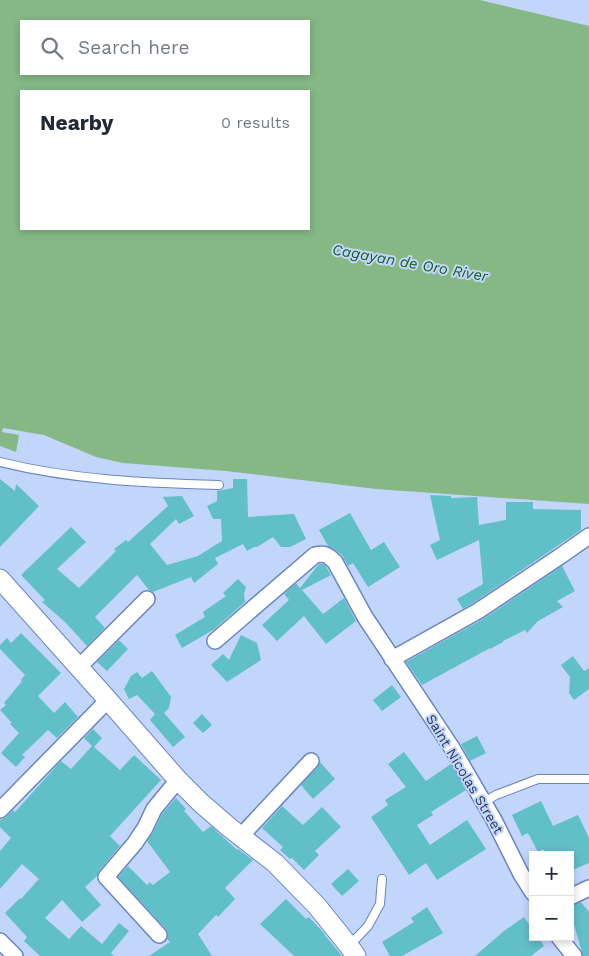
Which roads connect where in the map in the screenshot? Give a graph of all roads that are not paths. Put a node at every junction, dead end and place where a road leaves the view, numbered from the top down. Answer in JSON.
{"nodes":[{"id":1,"x":0,"y":462,"type":"edge"},
{"id":2,"x":219,"y":485,"type":"dead end"},
{"id":3,"x":589,"y":536,"type":"edge"},
{"id":4,"x":0,"y":579,"type":"edge"},
{"id":5,"x":147,"y":599,"type":"dead end"},
{"id":6,"x":215,"y":641,"type":"dead end"},
{"id":7,"x":392,"y":658,"type":"junction"},
{"id":8,"x":79,"y":667,"type":"junction"},
{"id":9,"x":108,"y":700,"type":"junction"},
{"id":10,"x":311,"y":761,"type":"dead end"},
{"id":11,"x":589,"y":779,"type":"edge"},
{"id":12,"x":178,"y":780,"type":"junction"},
{"id":13,"x":484,"y":802,"type":"junction"},
{"id":14,"x":0,"y":810,"type":"edge"},
{"id":15,"x":241,"y":836,"type":"junction"},
{"id":16,"x":382,"y":879,"type":"dead end"},
{"id":17,"x":529,"y":887,"type":"edge"},
{"id":18,"x":589,"y":888,"type":"edge"},
{"id":19,"x":572,"y":896,"type":"edge"},
{"id":20,"x":159,"y":935,"type":"dead end"},
{"id":21,"x":0,"y":941,"type":"edge"},
{"id":22,"x":562,"y":941,"type":"edge"},
{"id":23,"x":352,"y":951,"type":"edge"},
{"id":24,"x":15,"y":956,"type":"edge"},
{"id":25,"x":574,"y":956,"type":"edge"}],
"edges":[{"from":1,"to":2,"type":"lane"},
{"from":3,"to":7,"type":"street"},
{"from":4,"to":8,"type":"street"},
{"from":5,"to":8,"type":"street"},
{"from":6,"to":7,"type":"street","name":"Saint Nicolas Street"},
{"from":7,"to":13,"type":"street","name":"Saint Nicolas Street"},
{"from":8,"to":9,"type":"street"},
{"from":9,"to":12,"type":"street"},
{"from":9,"to":14,"type":"street"},
{"from":10,"to":15,"type":"street"},
{"from":11,"to":13,"type":"lane"},
{"from":12,"to":15,"type":"street"},
{"from":12,"to":20,"type":"street"},
{"from":13,"to":17,"type":"street","name":"Saint Nicolas Street"},
{"from":15,"to":23,"type":"street"},
{"from":16,"to":23,"type":"lane"},
{"from":18,"to":19,"type":"street"},
{"from":21,"to":24,"type":"street"},
{"from":22,"to":25,"type":"street"}]}
